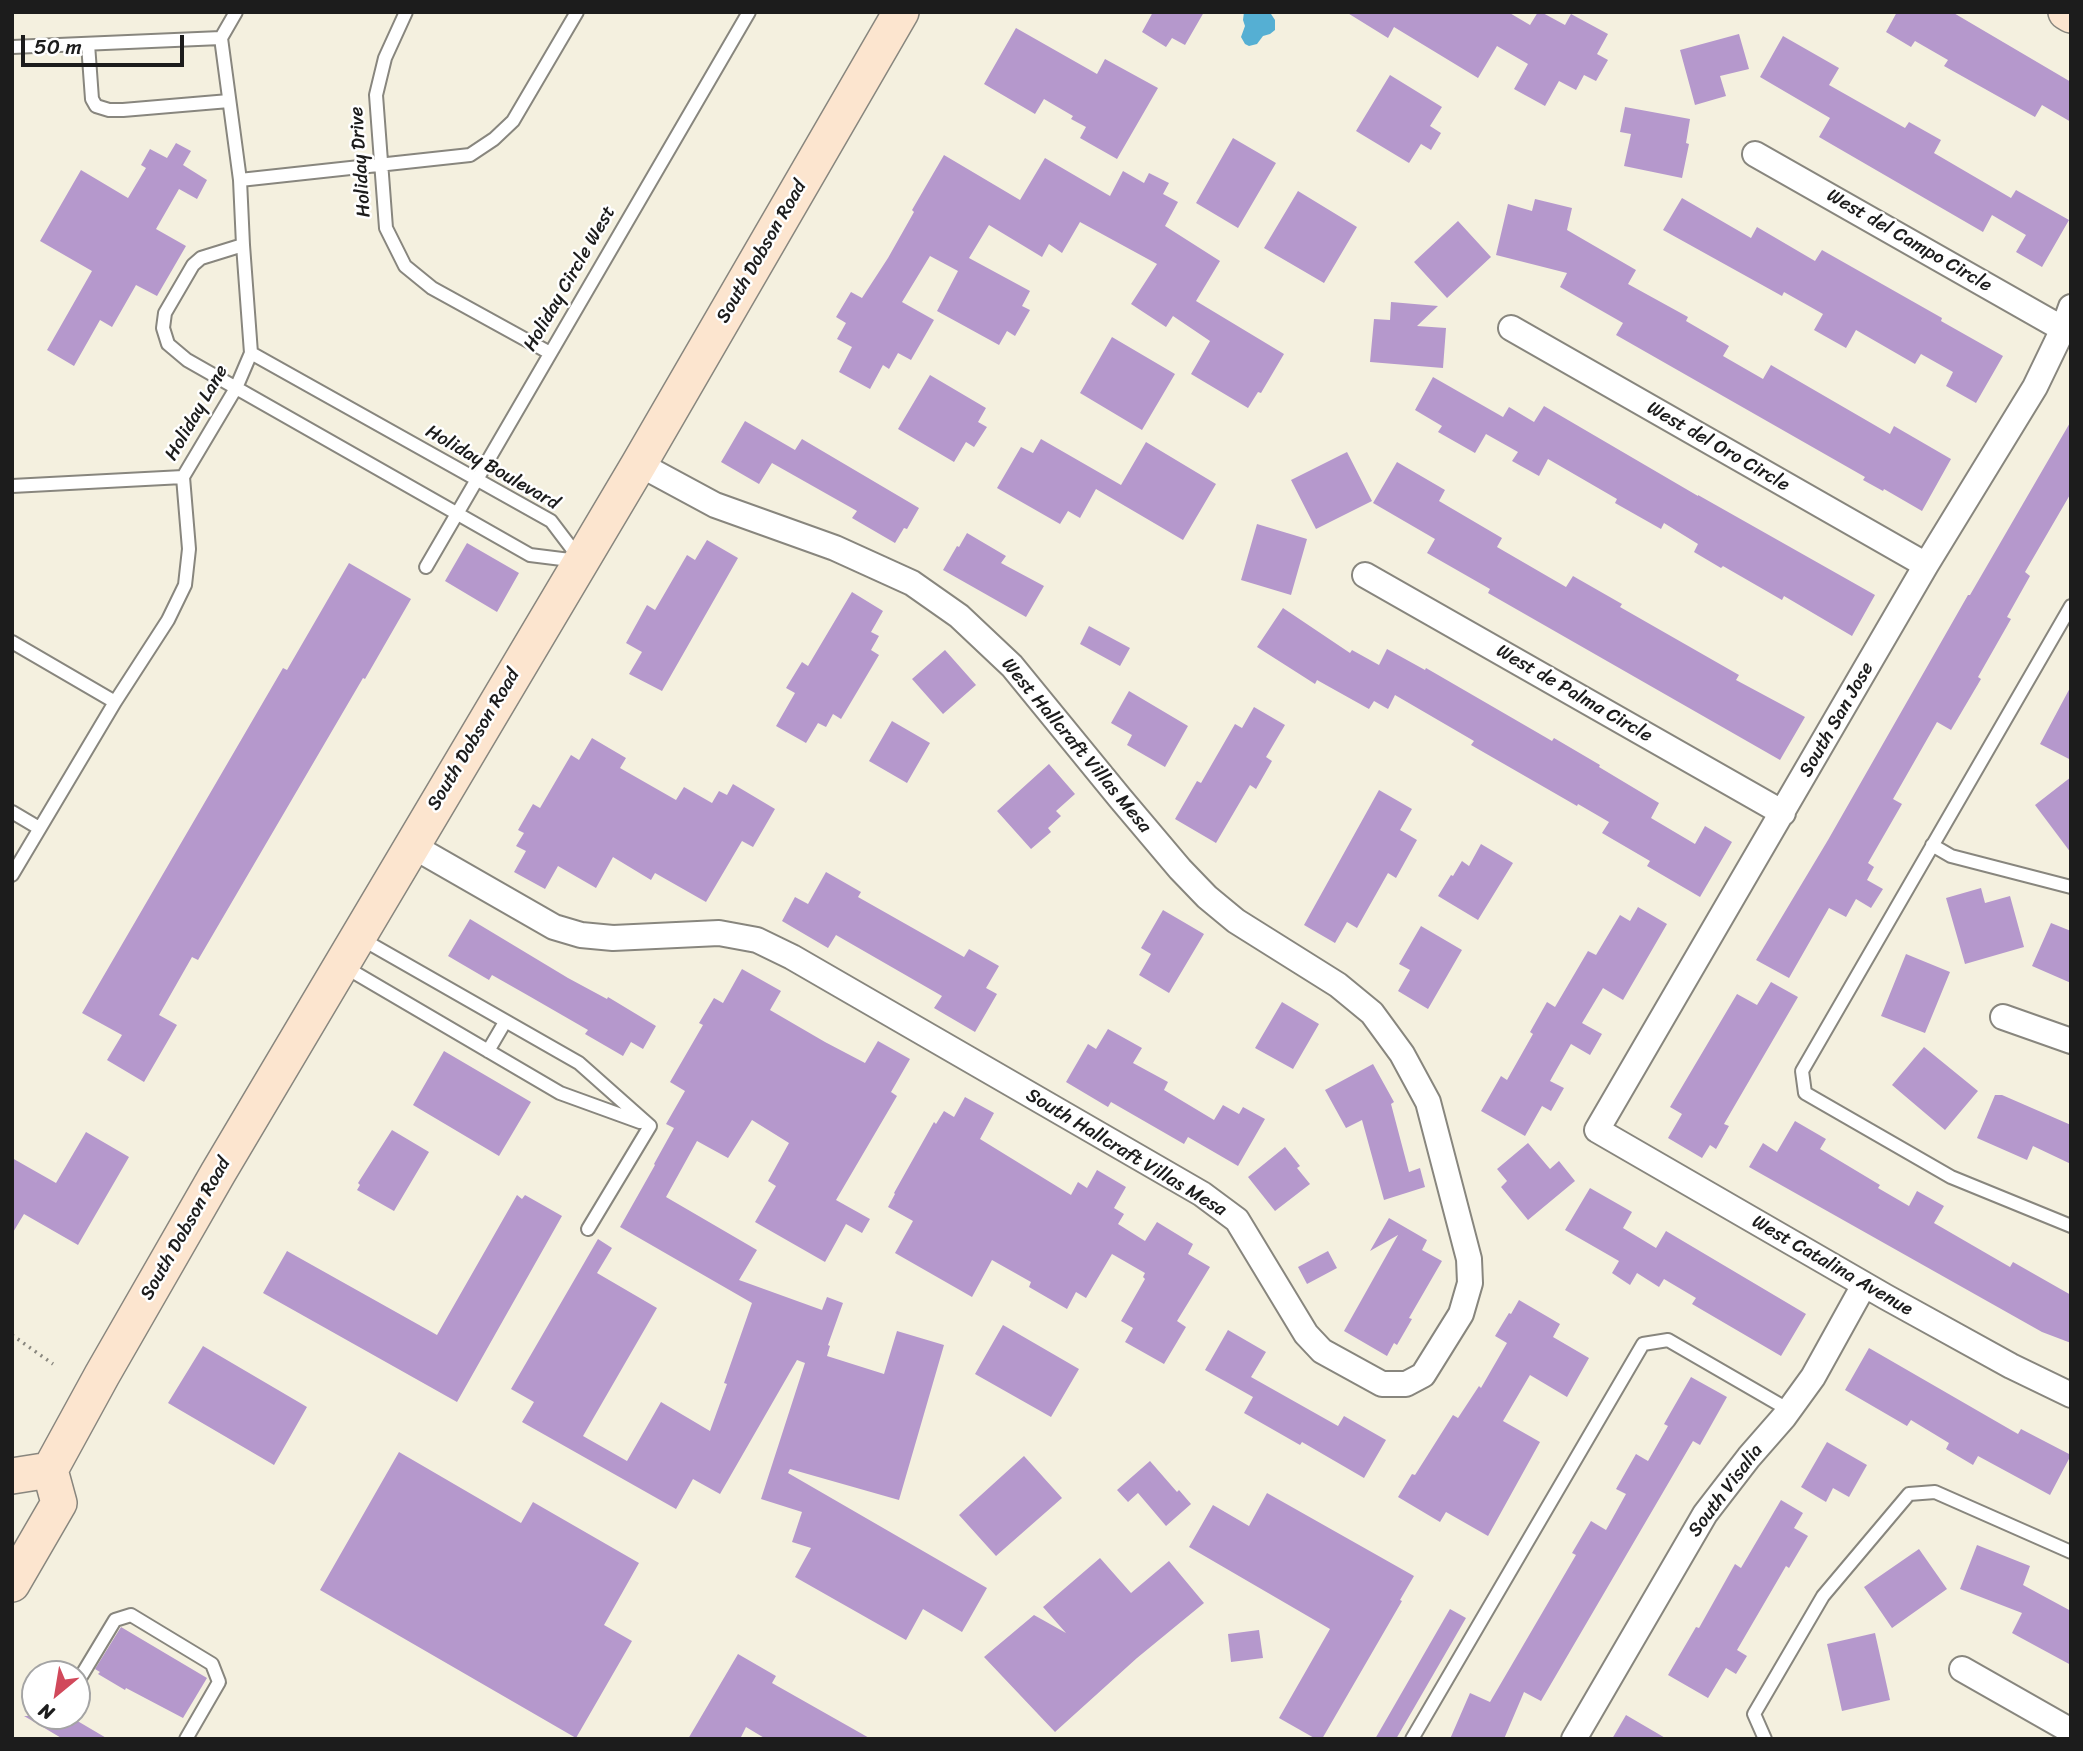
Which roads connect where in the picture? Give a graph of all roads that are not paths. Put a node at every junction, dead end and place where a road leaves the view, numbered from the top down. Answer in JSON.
{"nodes":[{"id":1,"x":236,"y":12,"type":"edge"},
{"id":2,"x":406,"y":12,"type":"edge"},
{"id":3,"x":577,"y":12,"type":"edge"},
{"id":4,"x":749,"y":12,"type":"edge"},
{"id":5,"x":901,"y":12,"type":"edge"},
{"id":6,"x":2066,"y":12,"type":"edge"},
{"id":7,"x":2071,"y":15,"type":"edge"},
{"id":8,"x":221,"y":38,"type":"junction"},
{"id":9,"x":88,"y":44,"type":"junction"},
{"id":10,"x":12,"y":47,"type":"edge"},
{"id":11,"x":229,"y":101,"type":"junction"},
{"id":12,"x":1755,"y":154,"type":"dead end"},
{"id":13,"x":380,"y":166,"type":"junction"},
{"id":14,"x":240,"y":180,"type":"junction"},
{"id":15,"x":243,"y":245,"type":"junction"},
{"id":16,"x":2067,"y":318,"type":"edge"},
{"id":17,"x":1511,"y":328,"type":"dead end"},
{"id":18,"x":251,"y":353,"type":"junction"},
{"id":19,"x":550,"y":353,"type":"junction"},
{"id":20,"x":236,"y":388,"type":"junction"},
{"id":21,"x":639,"y":464,"type":"junction"},
{"id":22,"x":183,"y":477,"type":"junction"},
{"id":23,"x":477,"y":479,"type":"junction"},
{"id":24,"x":12,"y":486,"type":"edge"},
{"id":25,"x":456,"y":514,"type":"junction"},
{"id":26,"x":582,"y":561,"type":"junction"},
{"id":27,"x":1926,"y":565,"type":"junction"},
{"id":28,"x":426,"y":567,"type":"dead end"},
{"id":29,"x":1365,"y":575,"type":"dead end"},
{"id":30,"x":2071,"y":606,"type":"edge"},
{"id":31,"x":12,"y":642,"type":"edge"},
{"id":32,"x":115,"y":702,"type":"junction"},
{"id":33,"x":12,"y":812,"type":"edge"},
{"id":34,"x":1783,"y":813,"type":"junction"},
{"id":35,"x":39,"y":828,"type":"junction"},
{"id":36,"x":411,"y":845,"type":"junction"},
{"id":37,"x":1931,"y":845,"type":"junction"},
{"id":38,"x":12,"y":875,"type":"edge"},
{"id":39,"x":2071,"y":887,"type":"edge"},
{"id":40,"x":349,"y":950,"type":"junction"},
{"id":41,"x":2003,"y":1017,"type":"dead end"},
{"id":42,"x":505,"y":1022,"type":"junction"},
{"id":43,"x":2071,"y":1041,"type":"edge"},
{"id":44,"x":488,"y":1051,"type":"junction"},
{"id":45,"x":1419,"y":1085,"type":"joint"},
{"id":46,"x":650,"y":1126,"type":"junction"},
{"id":47,"x":1597,"y":1130,"type":"joint"},
{"id":48,"x":2071,"y":1226,"type":"edge"},
{"id":49,"x":588,"y":1229,"type":"dead end"},
{"id":50,"x":1864,"y":1284,"type":"junction"},
{"id":51,"x":2071,"y":1395,"type":"edge"},
{"id":52,"x":1790,"y":1410,"type":"junction"},
{"id":53,"x":50,"y":1470,"type":"junction"},
{"id":54,"x":12,"y":1476,"type":"edge"},
{"id":55,"x":2071,"y":1552,"type":"edge"},
{"id":56,"x":12,"y":1584,"type":"edge"},
{"id":57,"x":91,"y":1660,"type":"edge"},
{"id":58,"x":1962,"y":1668,"type":"dead end"},
{"id":59,"x":2071,"y":1731,"type":"edge"},
{"id":60,"x":186,"y":1739,"type":"edge"},
{"id":61,"x":1412,"y":1739,"type":"edge"},
{"id":62,"x":1574,"y":1739,"type":"edge"},
{"id":63,"x":1765,"y":1739,"type":"edge"}],
"edges":[{"from":1,"to":8,"type":"lane"},
{"from":2,"to":13,"type":"lane","name":"Holiday Drive"},
{"from":3,"to":13,"type":"lane"},
{"from":4,"to":19,"type":"lane","name":"Holiday Circle West"},
{"from":5,"to":21,"type":"main road","name":"South Dobson Road"},
{"from":6,"to":7,"type":"main road"},
{"from":8,"to":9,"type":"lane"},
{"from":8,"to":11,"type":"lane","name":"Holiday Lane"},
{"from":9,"to":10,"type":"lane"},
{"from":9,"to":11,"type":"lane"},
{"from":11,"to":14,"type":"lane","name":"Holiday Lane"},
{"from":12,"to":16,"type":"street","name":"West del Campo Circle"},
{"from":13,"to":14,"type":"lane"},
{"from":13,"to":19,"type":"lane","name":"Holiday Drive"},
{"from":14,"to":15,"type":"lane","name":"Holiday Lane"},
{"from":15,"to":18,"type":"lane","name":"Holiday Lane"},
{"from":15,"to":20,"type":"lane"},
{"from":16,"to":27,"type":"street","name":"South San Jose"},
{"from":17,"to":27,"type":"street","name":"West del Oro Circle"},
{"from":18,"to":20,"type":"lane","name":"Holiday Lane"},
{"from":18,"to":23,"type":"lane","name":"Holiday Boulevard"},
{"from":19,"to":23,"type":"lane","name":"Holiday Circle West"},
{"from":20,"to":22,"type":"lane","name":"Holiday Lane"},
{"from":20,"to":25,"type":"lane"},
{"from":21,"to":26,"type":"main road","name":"South Dobson Road"},
{"from":21,"to":45,"type":"street","name":"West Hallcraft Villas Mesa"},
{"from":22,"to":24,"type":"lane"},
{"from":22,"to":32,"type":"lane","name":"Holiday Lane"},
{"from":23,"to":25,"type":"lane","name":"Holiday Circle West"},
{"from":23,"to":26,"type":"lane","name":"Holiday Boulevard"},
{"from":25,"to":26,"type":"lane"},
{"from":25,"to":28,"type":"lane","name":"Holiday Circle West"},
{"from":26,"to":36,"type":"main road","name":"South Dobson Road"},
{"from":27,"to":34,"type":"street","name":"South San Jose"},
{"from":29,"to":34,"type":"street","name":"West de Palma Circle"},
{"from":30,"to":37,"type":"lane"},
{"from":31,"to":32,"type":"lane"},
{"from":32,"to":35,"type":"lane","name":"Holiday Lane"},
{"from":33,"to":35,"type":"lane"},
{"from":34,"to":47,"type":"street","name":"South San Jose"},
{"from":35,"to":38,"type":"lane","name":"Holiday Lane"},
{"from":36,"to":40,"type":"main road","name":"South Dobson Road"},
{"from":36,"to":45,"type":"street","name":"South Hallcraft Villas Mesa"},
{"from":37,"to":39,"type":"lane"},
{"from":37,"to":48,"type":"lane"},
{"from":40,"to":42,"type":"lane"},
{"from":40,"to":44,"type":"lane"},
{"from":40,"to":53,"type":"main road","name":"South Dobson Road"},
{"from":41,"to":43,"type":"street"},
{"from":42,"to":44,"type":"lane"},
{"from":42,"to":46,"type":"lane"},
{"from":44,"to":46,"type":"lane"},
{"from":46,"to":49,"type":"lane"},
{"from":47,"to":50,"type":"street","name":"West Catalina Avenue"},
{"from":50,"to":51,"type":"street","name":"West Catalina Avenue"},
{"from":50,"to":52,"type":"street","name":"South Visalia"},
{"from":52,"to":61,"type":"lane"},
{"from":52,"to":62,"type":"street","name":"South Visalia"},
{"from":53,"to":54,"type":"main road"},
{"from":53,"to":56,"type":"main road"},
{"from":55,"to":63,"type":"lane"},
{"from":57,"to":60,"type":"lane"},
{"from":58,"to":59,"type":"street"}]}
